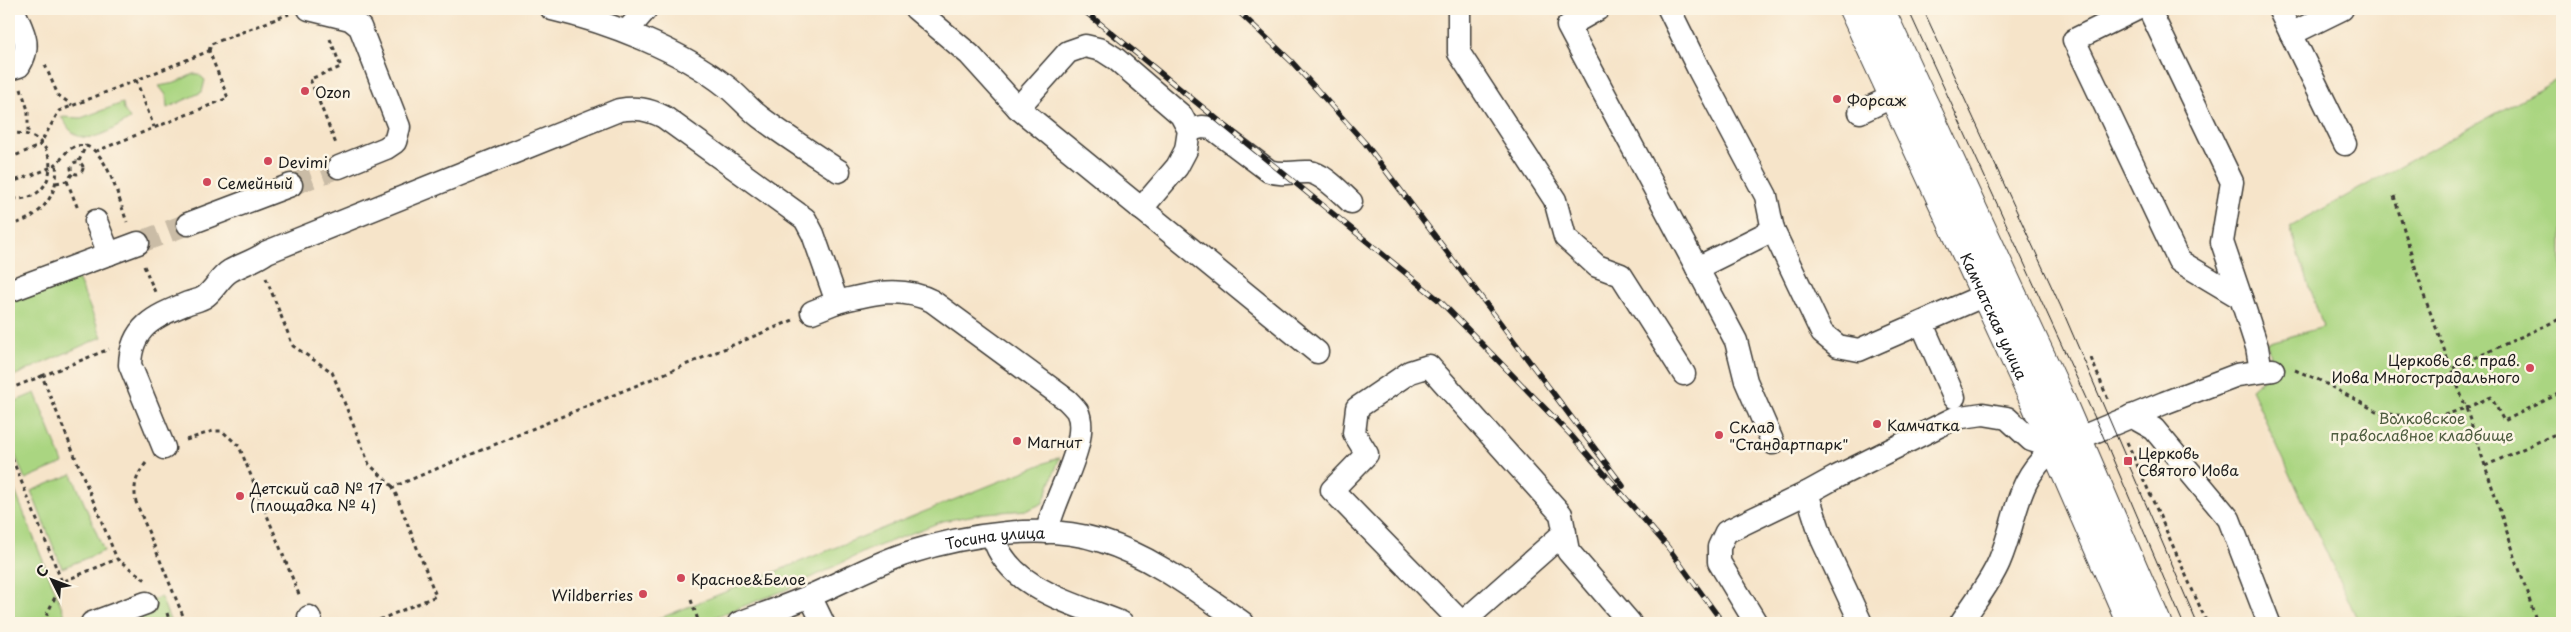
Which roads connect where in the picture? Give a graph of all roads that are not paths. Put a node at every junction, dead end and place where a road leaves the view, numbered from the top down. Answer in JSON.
{"nodes":[{"id":1,"x":13,"y":9,"type":"edge"},
{"id":2,"x":552,"y":9,"type":"edge"},
{"id":3,"x":646,"y":9,"type":"edge"},
{"id":4,"x":916,"y":9,"type":"edge"},
{"id":5,"x":1459,"y":9,"type":"edge"},
{"id":6,"x":1598,"y":9,"type":"edge"},
{"id":7,"x":1670,"y":9,"type":"edge"},
{"id":8,"x":1853,"y":9,"type":"edge"},
{"id":9,"x":1880,"y":9,"type":"edge"},
{"id":10,"x":2136,"y":9,"type":"edge"},
{"id":11,"x":2149,"y":9,"type":"edge"},
{"id":12,"x":2278,"y":9,"type":"edge"},
{"id":13,"x":2342,"y":9,"type":"edge"},
{"id":14,"x":299,"y":12,"type":"edge"},
{"id":15,"x":628,"y":31,"type":"junction"},
{"id":16,"x":2291,"y":34,"type":"junction"},
{"id":17,"x":12,"y":77,"type":"edge"},
{"id":18,"x":1894,"y":96,"type":"junction"},
{"id":19,"x":1018,"y":108,"type":"junction"},
{"id":20,"x":1860,"y":112,"type":"dead end"},
{"id":21,"x":1189,"y":130,"type":"junction"},
{"id":22,"x":2345,"y":144,"type":"dead end"},
{"id":23,"x":341,"y":166,"type":"tunnel mouth"},
{"id":24,"x":839,"y":170,"type":"dead end"},
{"id":25,"x":291,"y":185,"type":"tunnel mouth"},
{"id":26,"x":1351,"y":202,"type":"dead end"},
{"id":27,"x":1141,"y":209,"type":"junction"},
{"id":28,"x":87,"y":216,"type":"road end"},
{"id":29,"x":188,"y":224,"type":"tunnel mouth"},
{"id":30,"x":1773,"y":230,"type":"junction"},
{"id":31,"x":137,"y":244,"type":"tunnel mouth"},
{"id":32,"x":109,"y":254,"type":"junction"},
{"id":33,"x":1697,"y":268,"type":"junction"},
{"id":34,"x":1997,"y":290,"type":"junction"},
{"id":35,"x":9,"y":291,"type":"edge"},
{"id":36,"x":2241,"y":298,"type":"junction"},
{"id":37,"x":837,"y":302,"type":"junction"},
{"id":38,"x":812,"y":312,"type":"road end"},
{"id":39,"x":1922,"y":324,"type":"junction"},
{"id":40,"x":1317,"y":352,"type":"dead end"},
{"id":41,"x":1684,"y":374,"type":"dead end"},
{"id":42,"x":1954,"y":397,"type":"dead end"},
{"id":43,"x":2125,"y":419,"type":"junction"},
{"id":44,"x":1773,"y":443,"type":"dead end"},
{"id":45,"x":2067,"y":443,"type":"junction"},
{"id":46,"x":164,"y":448,"type":"road end"},
{"id":47,"x":1807,"y":493,"type":"junction"},
{"id":48,"x":1047,"y":532,"type":"junction"},
{"id":49,"x":1565,"y":532,"type":"junction"},
{"id":50,"x":993,"y":536,"type":"junction"},
{"id":51,"x":810,"y":596,"type":"junction"},
{"id":52,"x":146,"y":604,"type":"dead end"},
{"id":53,"x":92,"y":623,"type":"edge"},
{"id":54,"x":740,"y":623,"type":"edge"},
{"id":55,"x":823,"y":623,"type":"edge"},
{"id":56,"x":1122,"y":623,"type":"edge"},
{"id":57,"x":1243,"y":623,"type":"edge"},
{"id":58,"x":1461,"y":623,"type":"edge"},
{"id":59,"x":1630,"y":623,"type":"edge"},
{"id":60,"x":1756,"y":623,"type":"edge"},
{"id":61,"x":1861,"y":623,"type":"edge"},
{"id":62,"x":1960,"y":623,"type":"edge"},
{"id":63,"x":2131,"y":623,"type":"edge"},
{"id":64,"x":2157,"y":623,"type":"edge"},
{"id":65,"x":2269,"y":623,"type":"edge"}],
"edges":[{"from":1,"to":17,"type":"street"},
{"from":2,"to":15,"type":"street"},
{"from":3,"to":15,"type":"street"},
{"from":4,"to":19,"type":"street"},
{"from":5,"to":41,"type":"street"},
{"from":6,"to":33,"type":"street"},
{"from":7,"to":30,"type":"street"},
{"from":8,"to":18,"type":"main road","name":"Камчатская улица"},
{"from":9,"to":34,"type":"main road","name":"Камчатская улица"},
{"from":10,"to":36,"type":"street"},
{"from":11,"to":36,"type":"street"},
{"from":12,"to":16,"type":"street"},
{"from":13,"to":16,"type":"street"},
{"from":14,"to":23,"type":"street"},
{"from":15,"to":24,"type":"street"},
{"from":16,"to":22,"type":"street"},
{"from":18,"to":20,"type":"street"},
{"from":18,"to":34,"type":"main road","name":"Камчатская улица"},
{"from":19,"to":21,"type":"street"},
{"from":19,"to":27,"type":"street"},
{"from":21,"to":26,"type":"street"},
{"from":21,"to":27,"type":"street"},
{"from":25,"to":29,"type":"street"},
{"from":27,"to":40,"type":"street"},
{"from":28,"to":32,"type":"street"},
{"from":30,"to":33,"type":"street"},
{"from":30,"to":39,"type":"street"},
{"from":31,"to":32,"type":"street"},
{"from":32,"to":35,"type":"street"},
{"from":33,"to":44,"type":"street"},
{"from":34,"to":39,"type":"street"},
{"from":34,"to":45,"type":"main road","name":"Камчатская улица"},
{"from":36,"to":43,"type":"street"},
{"from":37,"to":38,"type":"street"},
{"from":37,"to":46,"type":"street"},
{"from":37,"to":48,"type":"street"},
{"from":39,"to":42,"type":"street"},
{"from":43,"to":45,"type":"street"},
{"from":43,"to":65,"type":"street"},
{"from":45,"to":47,"type":"street"},
{"from":45,"to":62,"type":"street"},
{"from":45,"to":63,"type":"main road","name":"Камчатская улица"},
{"from":45,"to":64,"type":"main road","name":"Камчатская улица"},
{"from":47,"to":60,"type":"street"},
{"from":47,"to":61,"type":"street"},
{"from":48,"to":50,"type":"street","name":"Тосина улица"},
{"from":48,"to":57,"type":"street","name":"Тосина улица"},
{"from":49,"to":58,"type":"street"},
{"from":49,"to":58,"type":"street"},
{"from":49,"to":59,"type":"street"},
{"from":50,"to":51,"type":"street","name":"Тосина улица"},
{"from":50,"to":56,"type":"street"},
{"from":51,"to":54,"type":"street","name":"Тосина улица"},
{"from":51,"to":55,"type":"street"},
{"from":52,"to":53,"type":"street"}]}
